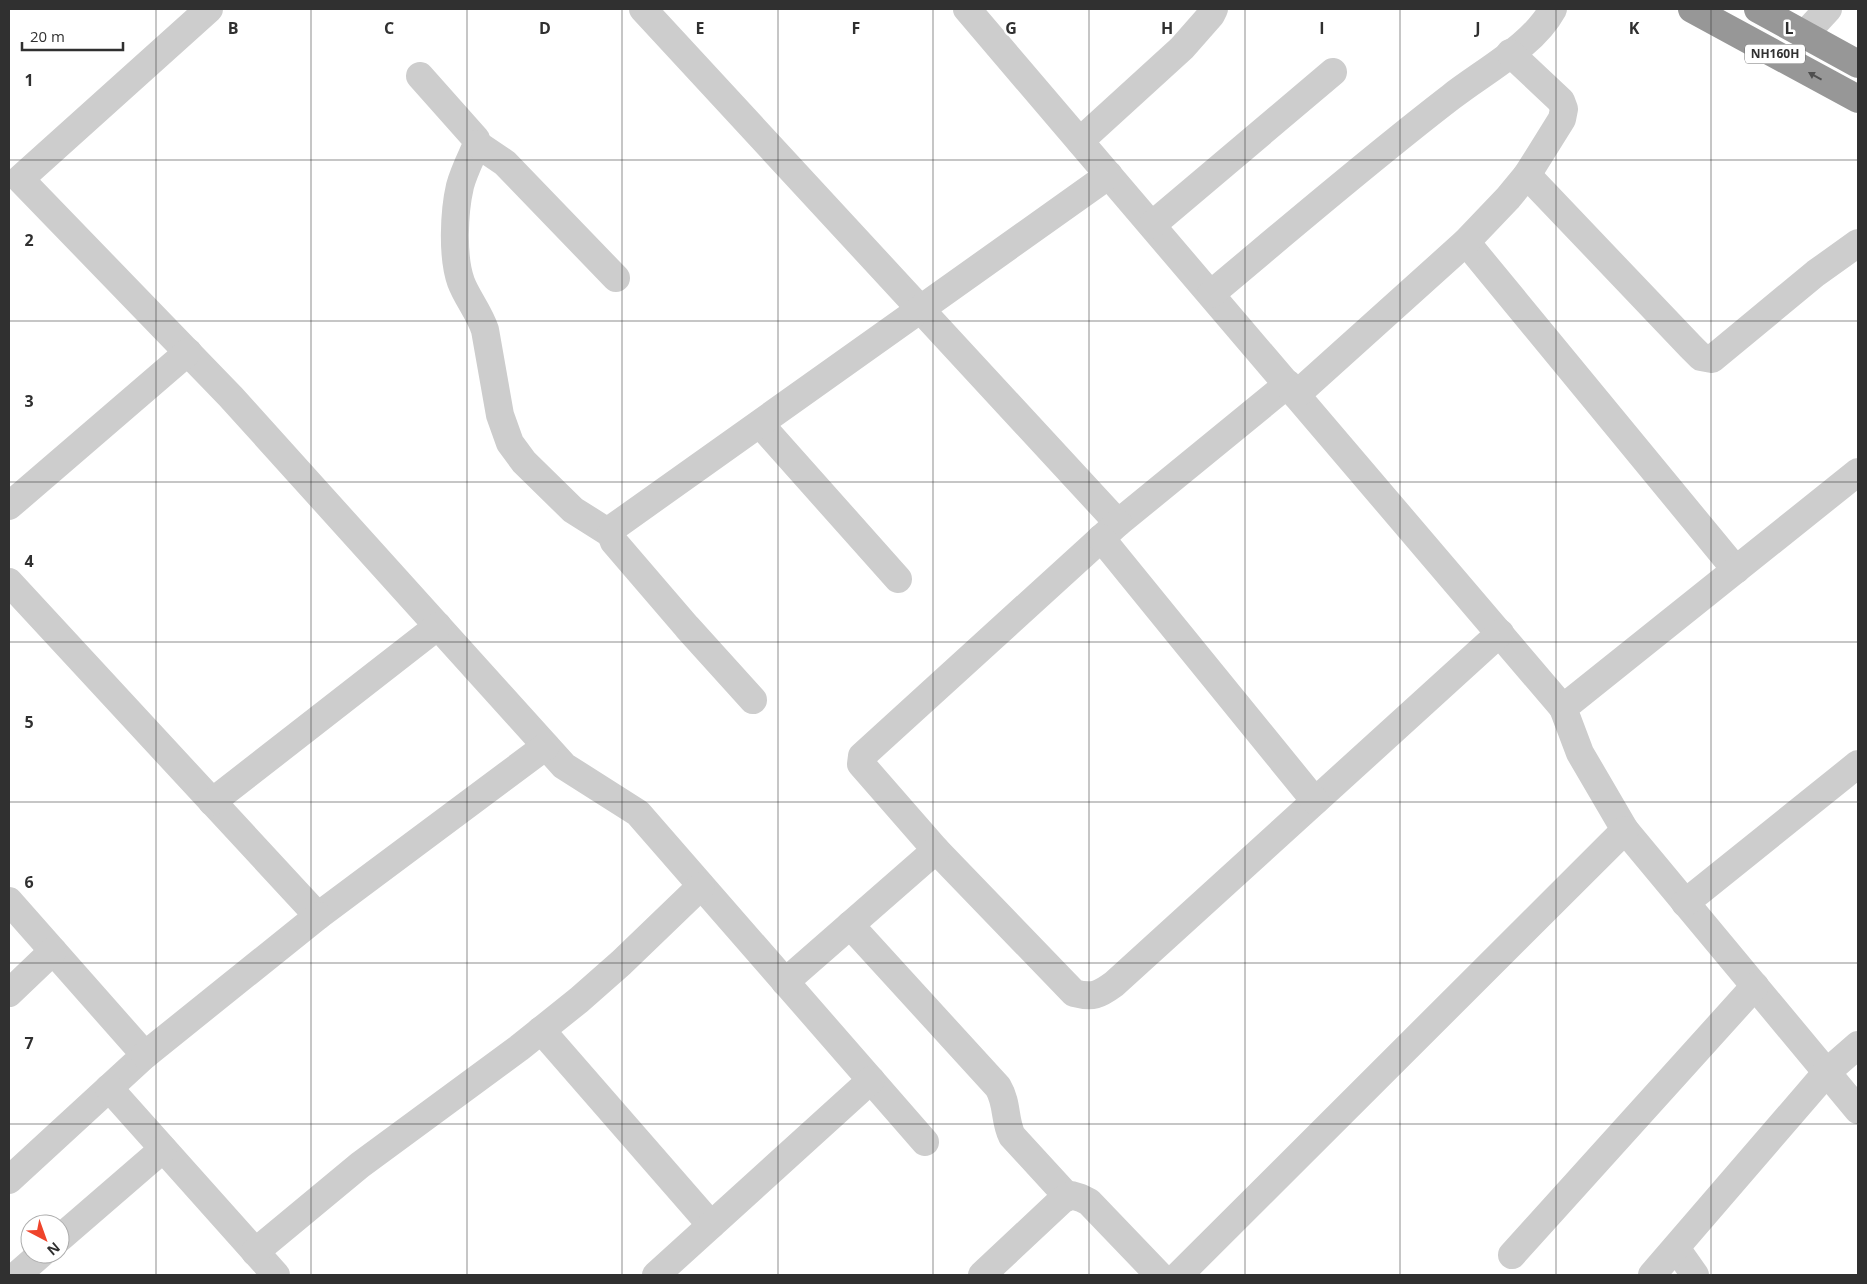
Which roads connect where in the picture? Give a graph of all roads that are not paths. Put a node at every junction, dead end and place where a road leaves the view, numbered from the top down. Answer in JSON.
{"nodes":[{"id":1,"x":209,"y":9,"type":"edge"},
{"id":2,"x":643,"y":9,"type":"edge"},
{"id":3,"x":967,"y":9,"type":"edge"},
{"id":4,"x":1214,"y":9,"type":"edge"},
{"id":5,"x":1553,"y":9,"type":"edge"},
{"id":6,"x":1692,"y":9,"type":"edge"},
{"id":7,"x":1758,"y":9,"type":"edge"},
{"id":8,"x":1828,"y":9,"type":"edge"},
{"id":9,"x":1805,"y":34,"type":"junction"},
{"id":10,"x":1510,"y":54,"type":"junction"},
{"id":11,"x":1858,"y":64,"type":"edge"},
{"id":12,"x":1333,"y":72,"type":"dead end"},
{"id":13,"x":420,"y":76,"type":"dead end"},
{"id":14,"x":1858,"y":99,"type":"edge"},
{"id":15,"x":1080,"y":141,"type":"junction"},
{"id":16,"x":477,"y":144,"type":"junction"},
{"id":17,"x":1109,"y":175,"type":"junction"},
{"id":18,"x":1526,"y":175,"type":"junction"},
{"id":19,"x":14,"y":183,"type":"edge"},
{"id":20,"x":1152,"y":225,"type":"junction"},
{"id":21,"x":1466,"y":242,"type":"junction"},
{"id":22,"x":1858,"y":243,"type":"edge"},
{"id":23,"x":616,"y":278,"type":"dead end"},
{"id":24,"x":1211,"y":294,"type":"junction"},
{"id":25,"x":921,"y":309,"type":"junction"},
{"id":26,"x":188,"y":352,"type":"junction"},
{"id":27,"x":1292,"y":390,"type":"junction"},
{"id":28,"x":760,"y":424,"type":"junction"},
{"id":29,"x":1857,"y":475,"type":"edge"},
{"id":30,"x":9,"y":506,"type":"edge"},
{"id":31,"x":1109,"y":530,"type":"junction"},
{"id":32,"x":611,"y":534,"type":"junction"},
{"id":33,"x":1736,"y":570,"type":"junction"},
{"id":34,"x":898,"y":578,"type":"dead end"},
{"id":35,"x":9,"y":582,"type":"edge"},
{"id":36,"x":438,"y":626,"type":"junction"},
{"id":37,"x":1500,"y":633,"type":"junction"},
{"id":38,"x":753,"y":700,"type":"dead end"},
{"id":39,"x":1563,"y":708,"type":"junction"},
{"id":40,"x":546,"y":746,"type":"junction"},
{"id":41,"x":1858,"y":764,"type":"edge"},
{"id":42,"x":1316,"y":801,"type":"junction"},
{"id":43,"x":212,"y":802,"type":"junction"},
{"id":44,"x":1625,"y":830,"type":"junction"},
{"id":45,"x":936,"y":850,"type":"junction"},
{"id":46,"x":701,"y":886,"type":"junction"},
{"id":47,"x":9,"y":902,"type":"edge"},
{"id":48,"x":1686,"y":903,"type":"junction"},
{"id":49,"x":318,"y":916,"type":"junction"},
{"id":50,"x":850,"y":925,"type":"junction"},
{"id":51,"x":53,"y":951,"type":"junction"},
{"id":52,"x":785,"y":982,"type":"junction"},
{"id":53,"x":1754,"y":986,"type":"junction"},
{"id":54,"x":9,"y":993,"type":"edge"},
{"id":55,"x":541,"y":1030,"type":"junction"},
{"id":56,"x":1858,"y":1045,"type":"edge"},
{"id":57,"x":146,"y":1055,"type":"junction"},
{"id":58,"x":1826,"y":1072,"type":"junction"},
{"id":59,"x":871,"y":1080,"type":"junction"},
{"id":60,"x":108,"y":1088,"type":"junction"},
{"id":61,"x":1858,"y":1110,"type":"edge"},
{"id":62,"x":925,"y":1142,"type":"dead end"},
{"id":63,"x":163,"y":1149,"type":"junction"},
{"id":64,"x":9,"y":1180,"type":"edge"},
{"id":65,"x":1068,"y":1196,"type":"junction"},
{"id":66,"x":711,"y":1225,"type":"junction"},
{"id":67,"x":70,"y":1229,"type":"edge"},
{"id":68,"x":1676,"y":1248,"type":"junction"},
{"id":69,"x":255,"y":1252,"type":"junction"},
{"id":70,"x":1512,"y":1255,"type":"dead end"},
{"id":71,"x":30,"y":1264,"type":"edge"},
{"id":72,"x":17,"y":1275,"type":"edge"},
{"id":73,"x":276,"y":1275,"type":"edge"},
{"id":74,"x":656,"y":1275,"type":"edge"},
{"id":75,"x":982,"y":1275,"type":"edge"},
{"id":76,"x":1159,"y":1275,"type":"edge"},
{"id":77,"x":1179,"y":1275,"type":"edge"},
{"id":78,"x":1652,"y":1275,"type":"edge"},
{"id":79,"x":1695,"y":1275,"type":"edge"}],
"edges":[{"from":1,"to":19,"type":"street"},
{"from":2,"to":25,"type":"street"},
{"from":3,"to":15,"type":"street"},
{"from":4,"to":15,"type":"street"},
{"from":5,"to":10,"type":"street"},
{"from":14,"to":6,"type":"highway","number":"NH160H","one_way":true},
{"from":7,"to":9,"type":"highway","number":"NH160H"},
{"from":8,"to":9,"type":"street"},
{"from":9,"to":11,"type":"highway","number":"NH160H"},
{"from":10,"to":18,"type":"street"},
{"from":10,"to":24,"type":"street"},
{"from":12,"to":20,"type":"street"},
{"from":13,"to":16,"type":"street"},
{"from":15,"to":17,"type":"street"},
{"from":16,"to":23,"type":"street"},
{"from":16,"to":32,"type":"street"},
{"from":17,"to":20,"type":"street"},
{"from":17,"to":25,"type":"street"},
{"from":18,"to":21,"type":"street"},
{"from":18,"to":22,"type":"street"},
{"from":19,"to":26,"type":"street"},
{"from":20,"to":24,"type":"street"},
{"from":21,"to":27,"type":"street"},
{"from":21,"to":33,"type":"street"},
{"from":24,"to":27,"type":"street"},
{"from":25,"to":28,"type":"street"},
{"from":25,"to":31,"type":"street"},
{"from":26,"to":30,"type":"street"},
{"from":26,"to":36,"type":"street"},
{"from":27,"to":31,"type":"street"},
{"from":27,"to":37,"type":"street"},
{"from":28,"to":32,"type":"street"},
{"from":28,"to":34,"type":"street"},
{"from":29,"to":33,"type":"street"},
{"from":31,"to":42,"type":"street"},
{"from":31,"to":45,"type":"street"},
{"from":32,"to":38,"type":"street"},
{"from":33,"to":39,"type":"street"},
{"from":35,"to":43,"type":"street"},
{"from":36,"to":40,"type":"street"},
{"from":36,"to":43,"type":"street"},
{"from":37,"to":39,"type":"street"},
{"from":37,"to":42,"type":"street"},
{"from":39,"to":44,"type":"street"},
{"from":40,"to":46,"type":"street"},
{"from":40,"to":49,"type":"street"},
{"from":41,"to":48,"type":"street"},
{"from":42,"to":45,"type":"street"},
{"from":43,"to":49,"type":"street"},
{"from":44,"to":48,"type":"street"},
{"from":44,"to":77,"type":"street"},
{"from":45,"to":50,"type":"street"},
{"from":46,"to":52,"type":"street"},
{"from":46,"to":55,"type":"street"},
{"from":47,"to":51,"type":"street"},
{"from":48,"to":53,"type":"street"},
{"from":49,"to":57,"type":"street"},
{"from":50,"to":52,"type":"street"},
{"from":50,"to":65,"type":"street"},
{"from":51,"to":54,"type":"street"},
{"from":51,"to":57,"type":"street"},
{"from":52,"to":59,"type":"street"},
{"from":53,"to":58,"type":"street"},
{"from":53,"to":70,"type":"street"},
{"from":55,"to":66,"type":"street"},
{"from":55,"to":69,"type":"street"},
{"from":56,"to":58,"type":"street"},
{"from":57,"to":60,"type":"street"},
{"from":58,"to":61,"type":"street"},
{"from":58,"to":68,"type":"street"},
{"from":59,"to":62,"type":"street"},
{"from":59,"to":66,"type":"street"},
{"from":60,"to":63,"type":"street"},
{"from":60,"to":64,"type":"street"},
{"from":63,"to":67,"type":"street"},
{"from":63,"to":69,"type":"street"},
{"from":65,"to":75,"type":"street"},
{"from":65,"to":76,"type":"street"},
{"from":66,"to":74,"type":"street"},
{"from":68,"to":78,"type":"street"},
{"from":68,"to":79,"type":"street"},
{"from":69,"to":73,"type":"street"},
{"from":71,"to":72,"type":"street"}]}
